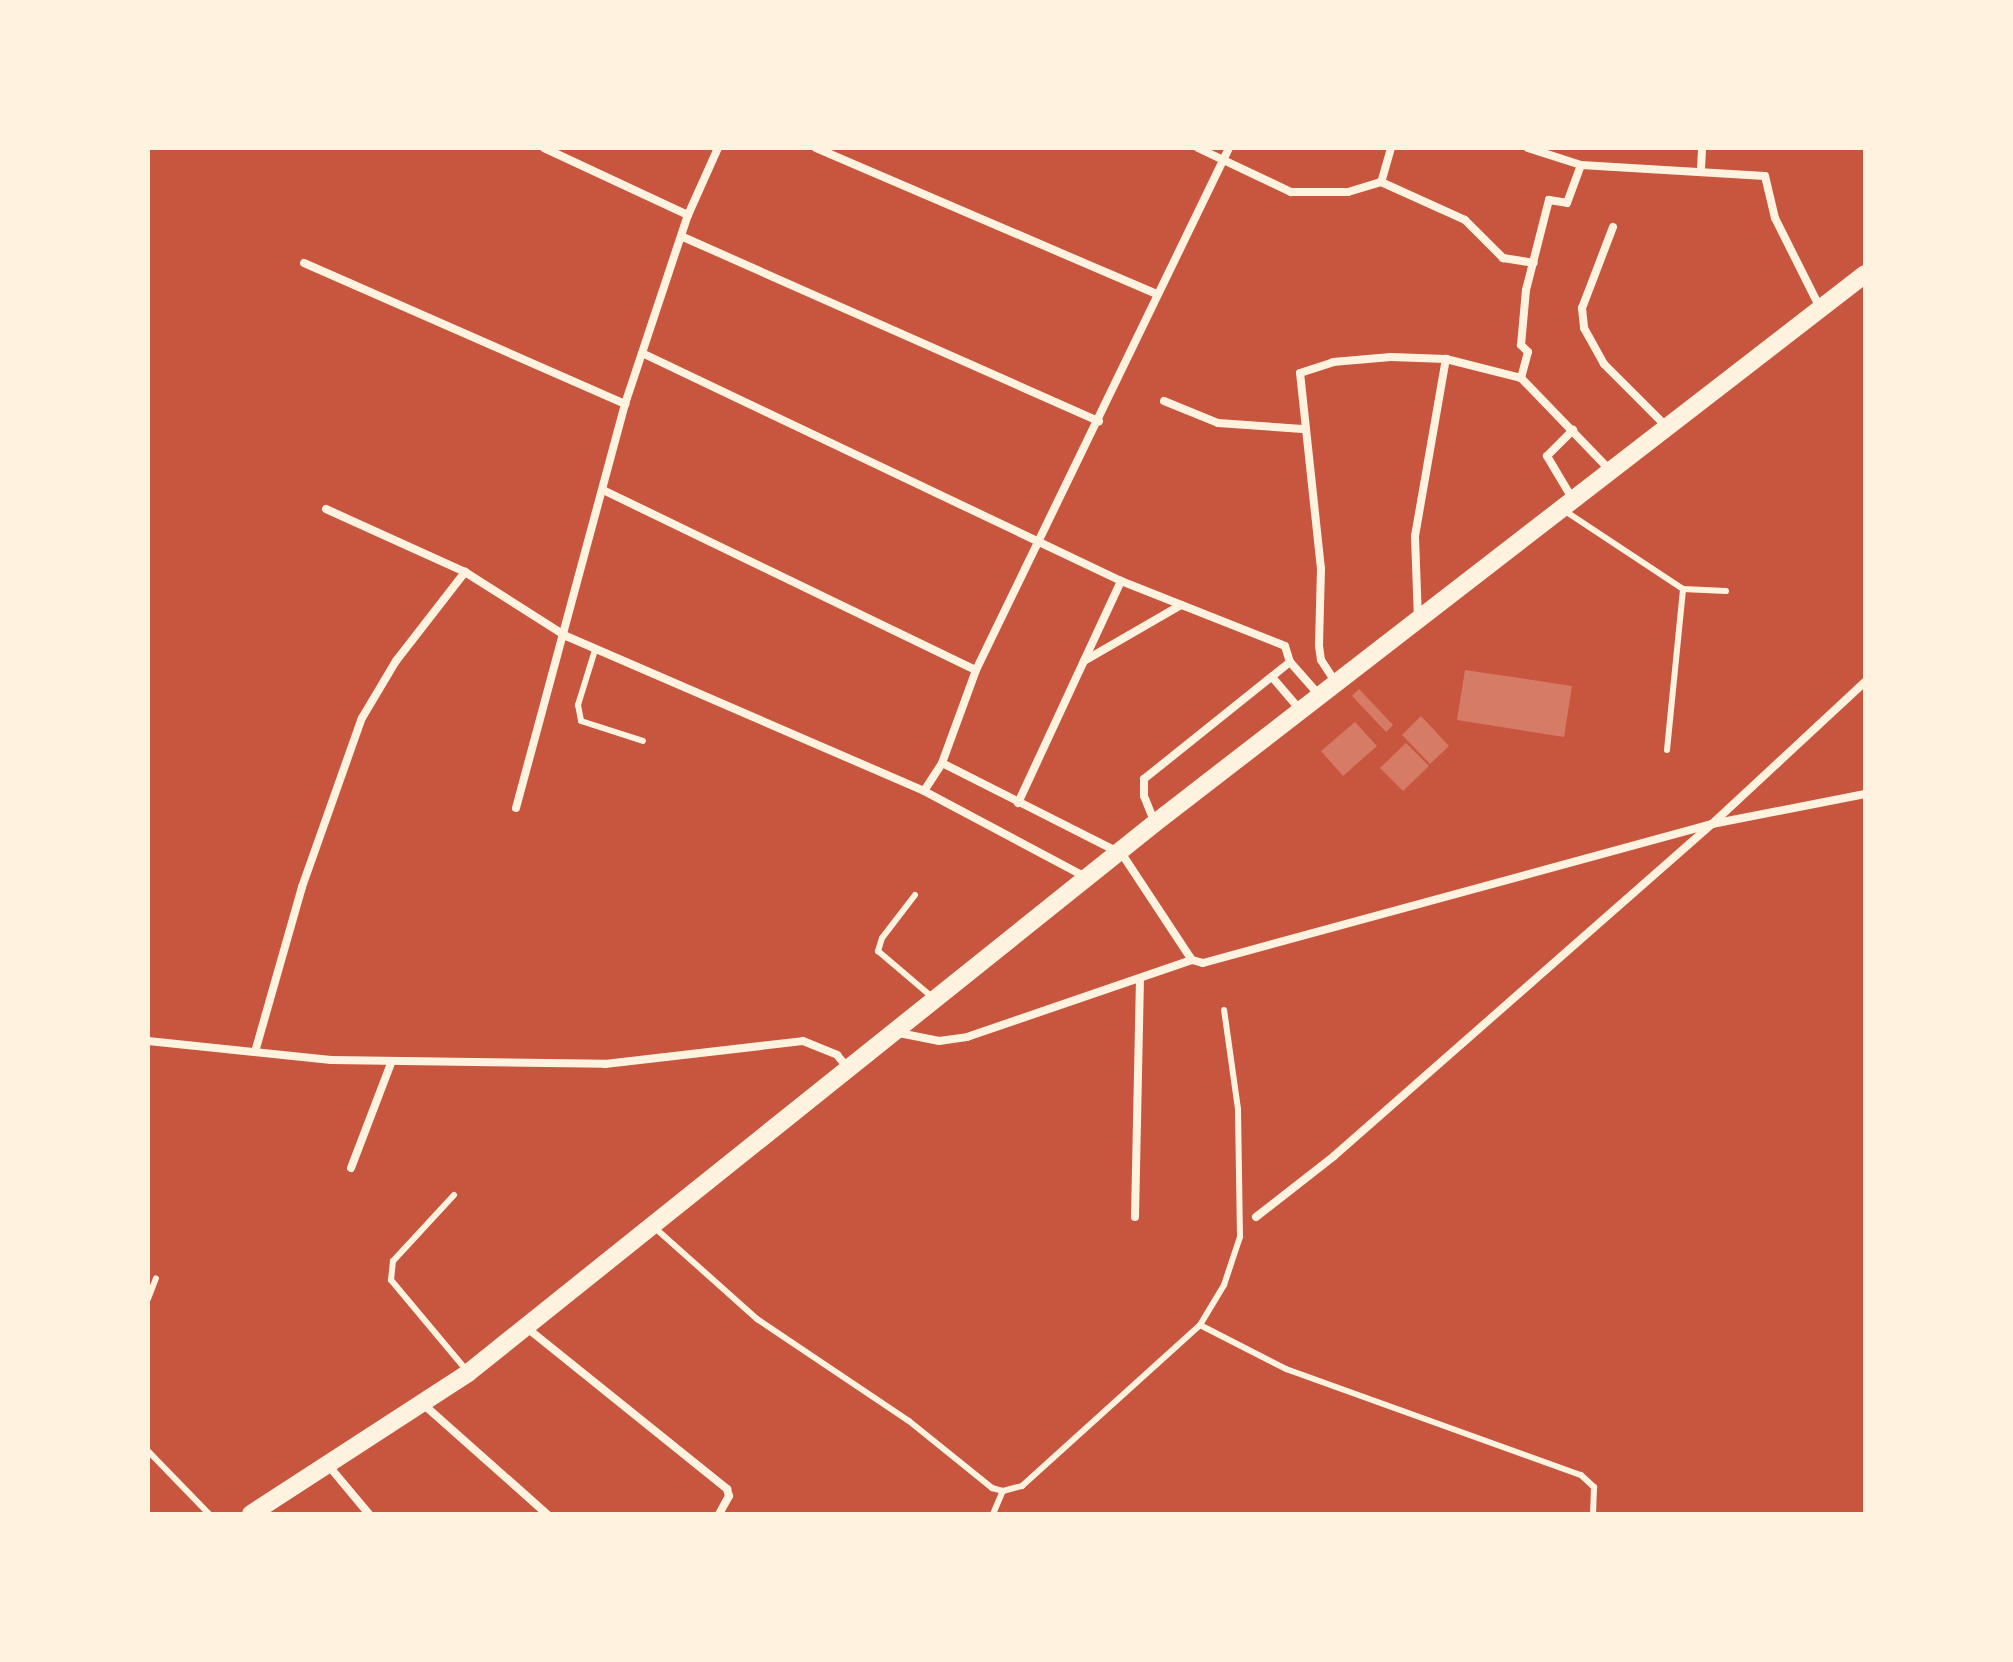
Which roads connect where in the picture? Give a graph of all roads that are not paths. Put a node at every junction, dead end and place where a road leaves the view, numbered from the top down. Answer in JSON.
{"nodes":[{"id":1,"x":544,"y":148,"type":"edge"},
{"id":2,"x":718,"y":148,"type":"edge"},
{"id":3,"x":816,"y":148,"type":"edge"},
{"id":4,"x":1198,"y":148,"type":"edge"},
{"id":5,"x":1229,"y":148,"type":"edge"},
{"id":6,"x":1391,"y":148,"type":"edge"},
{"id":7,"x":1528,"y":148,"type":"edge"},
{"id":8,"x":1702,"y":148,"type":"edge"},
{"id":9,"x":1223,"y":160,"type":"junction"},
{"id":10,"x":1581,"y":165,"type":"junction"},
{"id":11,"x":1701,"y":169,"type":"junction"},
{"id":12,"x":1381,"y":182,"type":"junction"},
{"id":13,"x":688,"y":215,"type":"junction"},
{"id":14,"x":1613,"y":227,"type":"dead end"},
{"id":15,"x":683,"y":237,"type":"junction"},
{"id":16,"x":304,"y":263,"type":"dead end"},
{"id":17,"x":1534,"y":263,"type":"junction"},
{"id":18,"x":1865,"y":274,"type":"edge"},
{"id":19,"x":1156,"y":294,"type":"junction"},
{"id":20,"x":1819,"y":306,"type":"junction"},
{"id":21,"x":642,"y":353,"type":"junction"},
{"id":22,"x":1446,"y":359,"type":"junction"},
{"id":23,"x":1521,"y":378,"type":"junction"},
{"id":24,"x":1164,"y":401,"type":"dead end"},
{"id":25,"x":625,"y":404,"type":"junction"},
{"id":26,"x":1099,"y":421,"type":"junction"},
{"id":27,"x":1665,"y":425,"type":"junction"},
{"id":28,"x":1303,"y":429,"type":"junction"},
{"id":29,"x":1573,"y":430,"type":"junction"},
{"id":30,"x":1609,"y":469,"type":"junction"},
{"id":31,"x":603,"y":490,"type":"junction"},
{"id":32,"x":1566,"y":503,"type":"junction"},
{"id":33,"x":326,"y":509,"type":"dead end"},
{"id":34,"x":1041,"y":539,"type":"junction"},
{"id":35,"x":465,"y":572,"type":"junction"},
{"id":36,"x":1121,"y":581,"type":"junction"},
{"id":37,"x":1683,"y":589,"type":"junction"},
{"id":38,"x":1726,"y":591,"type":"dead end"},
{"id":39,"x":1181,"y":605,"type":"junction"},
{"id":40,"x":1418,"y":619,"type":"junction"},
{"id":41,"x":566,"y":636,"type":"junction"},
{"id":42,"x":595,"y":650,"type":"junction"},
{"id":43,"x":1083,"y":662,"type":"junction"},
{"id":44,"x":1290,"y":662,"type":"junction"},
{"id":45,"x":976,"y":670,"type":"junction"},
{"id":46,"x":1272,"y":677,"type":"junction"},
{"id":47,"x":1865,"y":682,"type":"edge"},
{"id":48,"x":1337,"y":684,"type":"junction"},
{"id":49,"x":1320,"y":697,"type":"junction"},
{"id":50,"x":1302,"y":711,"type":"junction"},
{"id":51,"x":643,"y":741,"type":"dead end"},
{"id":52,"x":1667,"y":750,"type":"dead end"},
{"id":53,"x":942,"y":763,"type":"junction"},
{"id":54,"x":924,"y":791,"type":"junction"},
{"id":55,"x":1865,"y":794,"type":"edge"},
{"id":56,"x":1018,"y":803,"type":"junction"},
{"id":57,"x":516,"y":808,"type":"dead end"},
{"id":58,"x":1155,"y":823,"type":"junction"},
{"id":59,"x":1712,"y":824,"type":"junction"},
{"id":60,"x":1122,"y":854,"type":"junction"},
{"id":61,"x":1090,"y":879,"type":"junction"},
{"id":62,"x":915,"y":895,"type":"dead end"},
{"id":63,"x":1192,"y":960,"type":"junction"},
{"id":64,"x":1140,"y":981,"type":"junction"},
{"id":65,"x":935,"y":999,"type":"junction"},
{"id":66,"x":1224,"y":1010,"type":"dead end"},
{"id":67,"x":899,"y":1033,"type":"junction"},
{"id":68,"x":148,"y":1041,"type":"edge"},
{"id":69,"x":255,"y":1052,"type":"junction"},
{"id":70,"x":391,"y":1063,"type":"junction"},
{"id":71,"x":847,"y":1067,"type":"junction"},
{"id":72,"x":351,"y":1168,"type":"dead end"},
{"id":73,"x":454,"y":1195,"type":"dead end"},
{"id":74,"x":1135,"y":1217,"type":"dead end"},
{"id":75,"x":1256,"y":1217,"type":"dead end"},
{"id":76,"x":655,"y":1228,"type":"junction"},
{"id":77,"x":156,"y":1278,"type":"dead end"},
{"id":78,"x":148,"y":1299,"type":"edge"},
{"id":79,"x":1200,"y":1325,"type":"junction"},
{"id":80,"x":526,"y":1327,"type":"junction"},
{"id":81,"x":468,"y":1373,"type":"junction"},
{"id":82,"x":422,"y":1404,"type":"junction"},
{"id":83,"x":148,"y":1451,"type":"edge"},
{"id":84,"x":328,"y":1465,"type":"junction"},
{"id":85,"x":1003,"y":1491,"type":"junction"},
{"id":86,"x":209,"y":1514,"type":"edge"},
{"id":87,"x":251,"y":1514,"type":"edge"},
{"id":88,"x":369,"y":1514,"type":"edge"},
{"id":89,"x":547,"y":1514,"type":"edge"},
{"id":90,"x":719,"y":1514,"type":"edge"},
{"id":91,"x":993,"y":1514,"type":"edge"},
{"id":92,"x":1593,"y":1514,"type":"edge"}],
"edges":[{"from":1,"to":13,"type":"street"},
{"from":2,"to":13,"type":"street"},
{"from":3,"to":19,"type":"street"},
{"from":4,"to":9,"type":"street"},
{"from":5,"to":9,"type":"street"},
{"from":6,"to":12,"type":"street"},
{"from":7,"to":10,"type":"street"},
{"from":8,"to":11,"type":"street"},
{"from":9,"to":12,"type":"street"},
{"from":9,"to":19,"type":"street"},
{"from":10,"to":11,"type":"street"},
{"from":10,"to":17,"type":"street"},
{"from":11,"to":20,"type":"street"},
{"from":12,"to":17,"type":"street"},
{"from":13,"to":15,"type":"street"},
{"from":14,"to":27,"type":"street"},
{"from":15,"to":21,"type":"street"},
{"from":15,"to":26,"type":"street"},
{"from":16,"to":25,"type":"street"},
{"from":17,"to":23,"type":"street"},
{"from":18,"to":20,"type":"main road"},
{"from":19,"to":26,"type":"street"},
{"from":20,"to":27,"type":"main road"},
{"from":21,"to":25,"type":"street"},
{"from":21,"to":34,"type":"street"},
{"from":22,"to":23,"type":"street"},
{"from":22,"to":28,"type":"street"},
{"from":22,"to":40,"type":"street"},
{"from":23,"to":29,"type":"street"},
{"from":24,"to":28,"type":"street"},
{"from":25,"to":31,"type":"street"},
{"from":26,"to":34,"type":"street"},
{"from":27,"to":30,"type":"main road"},
{"from":28,"to":48,"type":"street"},
{"from":29,"to":30,"type":"street"},
{"from":29,"to":32,"type":"street"},
{"from":30,"to":32,"type":"main road"},
{"from":31,"to":41,"type":"street"},
{"from":31,"to":45,"type":"street"},
{"from":32,"to":37,"type":"lane"},
{"from":32,"to":40,"type":"main road"},
{"from":33,"to":35,"type":"street"},
{"from":34,"to":36,"type":"street"},
{"from":34,"to":45,"type":"street"},
{"from":35,"to":41,"type":"street"},
{"from":35,"to":69,"type":"street"},
{"from":36,"to":39,"type":"street"},
{"from":36,"to":43,"type":"street"},
{"from":37,"to":38,"type":"lane"},
{"from":37,"to":52,"type":"lane"},
{"from":39,"to":43,"type":"street"},
{"from":39,"to":44,"type":"street"},
{"from":40,"to":48,"type":"main road"},
{"from":41,"to":42,"type":"street"},
{"from":41,"to":57,"type":"street"},
{"from":42,"to":51,"type":"lane"},
{"from":42,"to":54,"type":"street"},
{"from":43,"to":56,"type":"street"},
{"from":44,"to":46,"type":"street"},
{"from":44,"to":49,"type":"street"},
{"from":45,"to":53,"type":"street"},
{"from":46,"to":50,"type":"street"},
{"from":46,"to":58,"type":"street"},
{"from":47,"to":59,"type":"street"},
{"from":48,"to":49,"type":"main road"},
{"from":49,"to":50,"type":"main road"},
{"from":50,"to":58,"type":"main road"},
{"from":53,"to":54,"type":"street"},
{"from":53,"to":56,"type":"street"},
{"from":54,"to":61,"type":"street"},
{"from":55,"to":59,"type":"street"},
{"from":56,"to":60,"type":"street"},
{"from":58,"to":60,"type":"main road"},
{"from":59,"to":63,"type":"street"},
{"from":59,"to":75,"type":"street"},
{"from":60,"to":61,"type":"main road"},
{"from":60,"to":63,"type":"street"},
{"from":61,"to":65,"type":"main road"},
{"from":62,"to":65,"type":"lane"},
{"from":63,"to":64,"type":"street"},
{"from":64,"to":67,"type":"street"},
{"from":64,"to":74,"type":"street"},
{"from":65,"to":67,"type":"main road"},
{"from":66,"to":79,"type":"lane"},
{"from":67,"to":71,"type":"main road"},
{"from":68,"to":69,"type":"street"},
{"from":69,"to":70,"type":"street"},
{"from":70,"to":71,"type":"street"},
{"from":70,"to":72,"type":"street"},
{"from":71,"to":76,"type":"main road"},
{"from":73,"to":81,"type":"lane"},
{"from":76,"to":80,"type":"main road"},
{"from":76,"to":85,"type":"lane"},
{"from":77,"to":78,"type":"lane"},
{"from":79,"to":85,"type":"lane"},
{"from":79,"to":92,"type":"lane"},
{"from":80,"to":81,"type":"main road"},
{"from":80,"to":90,"type":"street"},
{"from":81,"to":82,"type":"main road"},
{"from":82,"to":84,"type":"main road"},
{"from":82,"to":89,"type":"street"},
{"from":83,"to":86,"type":"lane"},
{"from":84,"to":87,"type":"main road"},
{"from":84,"to":88,"type":"street"},
{"from":85,"to":91,"type":"lane"}]}
